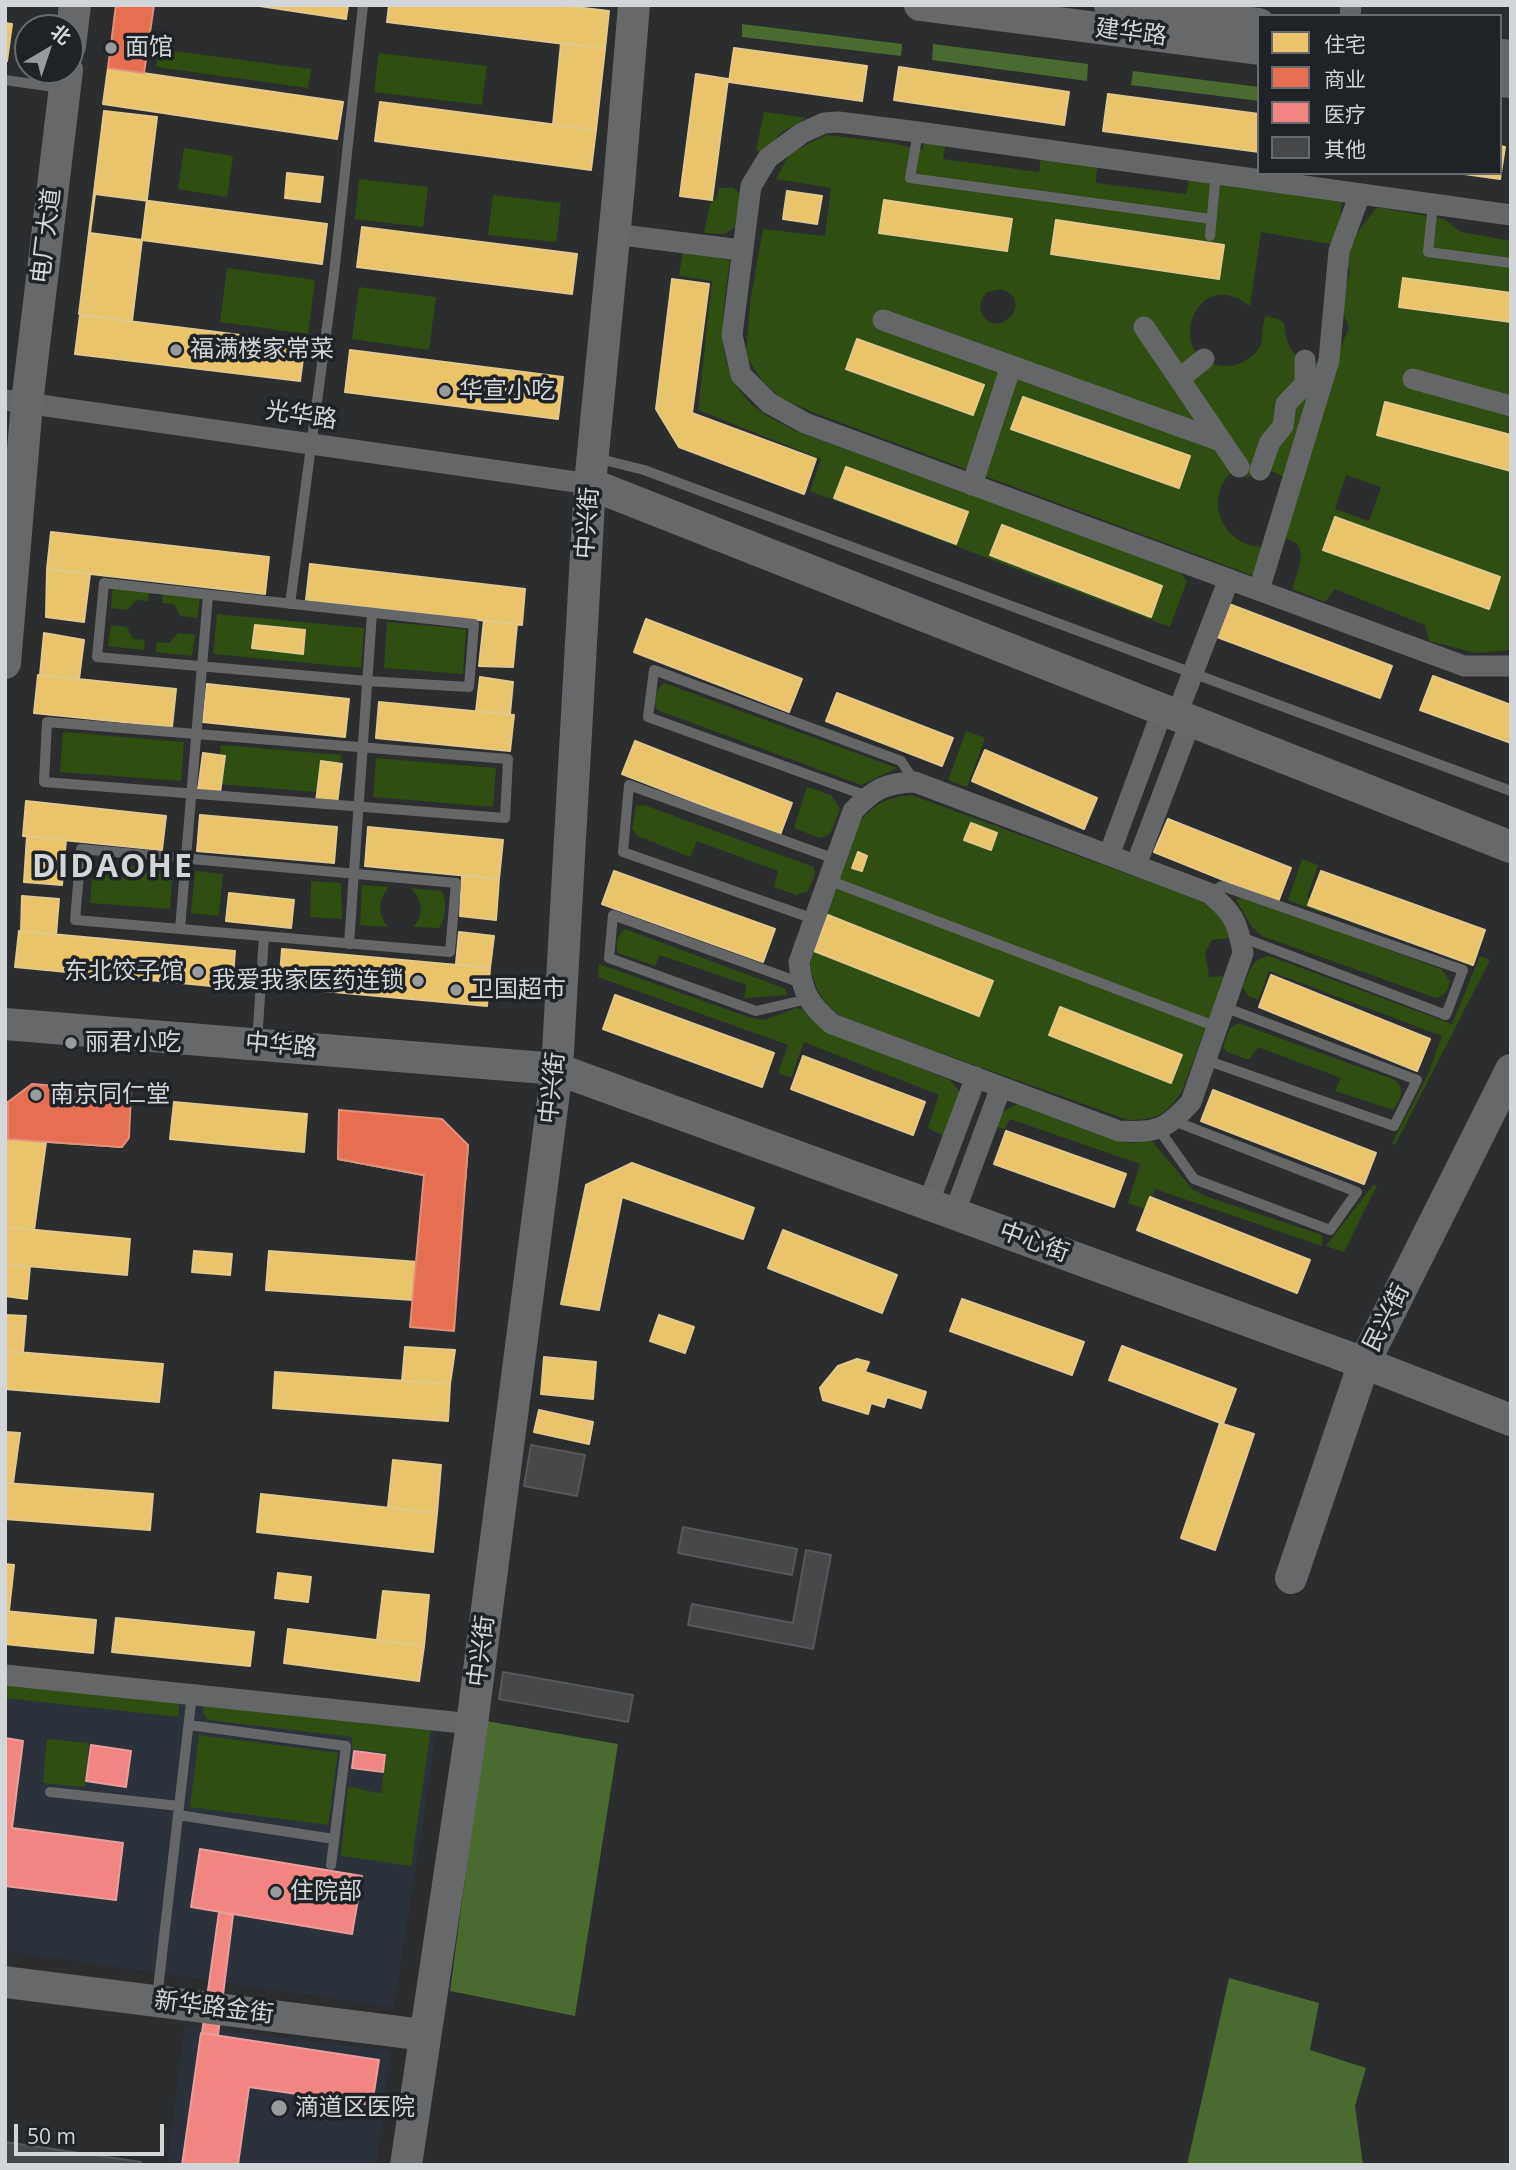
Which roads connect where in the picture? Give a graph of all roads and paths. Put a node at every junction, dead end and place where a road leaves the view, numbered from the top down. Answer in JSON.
{"nodes":[{"id":1,"x":363,"y":5,"type":"edge"},
{"id":2,"x":634,"y":5,"type":"edge"},
{"id":3,"x":920,"y":5,"type":"edge"},
{"id":4,"x":1110,"y":5,"type":"edge"},
{"id":5,"x":1257,"y":24,"type":"edge"},
{"id":6,"x":1257,"y":49,"type":"edge"},
{"id":7,"x":65,"y":84,"type":"edge"},
{"id":8,"x":918,"y":132,"type":"junction"},
{"id":9,"x":1216,"y":173,"type":"junction"},
{"id":10,"x":1331,"y":181,"type":"edge"},
{"id":11,"x":1360,"y":194,"type":"junction"},
{"id":12,"x":1433,"y":204,"type":"junction"},
{"id":13,"x":1511,"y":215,"type":"edge"},
{"id":14,"x":1211,"y":219,"type":"junction"},
{"id":15,"x":614,"y":234,"type":"junction"},
{"id":16,"x":1210,"y":236,"type":"dead end"},
{"id":17,"x":741,"y":250,"type":"junction"},
{"id":18,"x":1511,"y":263,"type":"edge"},
{"id":19,"x":883,"y":320,"type":"dead end"},
{"id":20,"x":1144,"y":327,"type":"dead end"},
{"id":21,"x":1203,"y":359,"type":"dead end"},
{"id":22,"x":1305,"y":360,"type":"dead end"},
{"id":23,"x":1012,"y":366,"type":"junction"},
{"id":24,"x":1179,"y":379,"type":"junction"},
{"id":25,"x":1413,"y":379,"type":"dead end"},
{"id":26,"x":16,"y":402,"type":"edge"},
{"id":27,"x":1511,"y":406,"type":"edge"},
{"id":28,"x":1221,"y":441,"type":"junction"},
{"id":29,"x":311,"y":444,"type":"junction"},
{"id":30,"x":591,"y":471,"type":"junction"},
{"id":31,"x":972,"y":485,"type":"junction"},
{"id":32,"x":1229,"y":579,"type":"junction"},
{"id":33,"x":1259,"y":590,"type":"junction"},
{"id":34,"x":208,"y":595,"type":"junction"},
{"id":35,"x":290,"y":604,"type":"junction"},
{"id":36,"x":372,"y":613,"type":"junction"},
{"id":37,"x":5,"y":663,"type":"edge"},
{"id":38,"x":202,"y":666,"type":"junction"},
{"id":39,"x":1511,"y":666,"type":"edge"},
{"id":40,"x":1193,"y":673,"type":"junction"},
{"id":41,"x":367,"y":681,"type":"junction"},
{"id":42,"x":1177,"y":714,"type":"junction"},
{"id":43,"x":197,"y":734,"type":"junction"},
{"id":44,"x":362,"y":748,"type":"junction"},
{"id":45,"x":915,"y":782,"type":"junction"},
{"id":46,"x":1511,"y":791,"type":"edge"},
{"id":47,"x":192,"y":794,"type":"junction"},
{"id":48,"x":866,"y":796,"type":"junction"},
{"id":49,"x":358,"y":807,"type":"junction"},
{"id":50,"x":1511,"y":847,"type":"edge"},
{"id":51,"x":1109,"y":855,"type":"junction"},
{"id":52,"x":186,"y":859,"type":"junction"},
{"id":53,"x":835,"y":859,"type":"junction"},
{"id":54,"x":1136,"y":865,"type":"junction"},
{"id":55,"x":354,"y":874,"type":"junction"},
{"id":56,"x":828,"y":880,"type":"junction"},
{"id":57,"x":1209,"y":893,"type":"junction"},
{"id":58,"x":814,"y":919,"type":"junction"},
{"id":59,"x":180,"y":929,"type":"junction"},
{"id":60,"x":264,"y":936,"type":"junction"},
{"id":61,"x":1241,"y":937,"type":"junction"},
{"id":62,"x":349,"y":944,"type":"junction"},
{"id":63,"x":805,"y":991,"type":"junction"},
{"id":64,"x":1221,"y":1017,"type":"junction"},
{"id":65,"x":5,"y":1024,"type":"edge"},
{"id":66,"x":257,"y":1044,"type":"junction"},
{"id":67,"x":1206,"y":1060,"type":"junction"},
{"id":68,"x":556,"y":1069,"type":"junction"},
{"id":69,"x":1511,"y":1070,"type":"edge"},
{"id":70,"x":975,"y":1077,"type":"junction"},
{"id":71,"x":1001,"y":1087,"type":"junction"},
{"id":72,"x":1166,"y":1124,"type":"junction"},
{"id":73,"x":941,"y":1209,"type":"junction"},
{"id":74,"x":1364,"y":1363,"type":"junction"},
{"id":75,"x":1506,"y":1418,"type":"edge"},
{"id":76,"x":1291,"y":1578,"type":"dead end"},
{"id":77,"x":5,"y":1675,"type":"edge"},
{"id":78,"x":192,"y":1694,"type":"junction"},
{"id":79,"x":472,"y":1724,"type":"junction"},
{"id":80,"x":188,"y":1725,"type":"junction"},
{"id":81,"x":50,"y":1792,"type":"dead end"},
{"id":82,"x":179,"y":1811,"type":"junction"},
{"id":83,"x":334,"y":1839,"type":"junction"},
{"id":84,"x":331,"y":1865,"type":"dead end"},
{"id":85,"x":5,"y":1982,"type":"edge"},
{"id":86,"x":157,"y":2001,"type":"junction"},
{"id":87,"x":424,"y":2035,"type":"junction"},
{"id":88,"x":406,"y":2165,"type":"edge"}],
"edges":[{"from":1,"to":29,"type":"lane"},
{"from":2,"to":15,"type":"street","name":"中兴街"},
{"from":3,"to":6,"type":"street","name":"建华路"},
{"from":4,"to":5,"type":"street"},
{"from":7,"to":26,"type":"street","name":"电厂大道"},
{"from":8,"to":9,"type":"street"},
{"from":8,"to":14,"type":"lane"},
{"from":8,"to":17,"type":"street"},
{"from":9,"to":10,"type":"street"},
{"from":9,"to":14,"type":"lane"},
{"from":10,"to":11,"type":"street"},
{"from":11,"to":12,"type":"street"},
{"from":11,"to":33,"type":"street"},
{"from":12,"to":13,"type":"street"},
{"from":12,"to":18,"type":"lane"},
{"from":14,"to":16,"type":"lane"},
{"from":15,"to":17,"type":"street"},
{"from":15,"to":30,"type":"street","name":"中兴街"},
{"from":17,"to":31,"type":"street"},
{"from":19,"to":23,"type":"street"},
{"from":20,"to":24,"type":"street"},
{"from":21,"to":24,"type":"street"},
{"from":22,"to":28,"type":"street"},
{"from":23,"to":28,"type":"street"},
{"from":23,"to":31,"type":"street"},
{"from":24,"to":28,"type":"street"},
{"from":25,"to":27,"type":"street"},
{"from":26,"to":29,"type":"street","name":"光华路"},
{"from":26,"to":37,"type":"street","name":"电厂大道"},
{"from":29,"to":30,"type":"street","name":"光华路"},
{"from":29,"to":35,"type":"lane"},
{"from":30,"to":40,"type":"lane"},
{"from":30,"to":42,"type":"street"},
{"from":30,"to":68,"type":"street","name":"中兴街"},
{"from":31,"to":32,"type":"street"},
{"from":32,"to":33,"type":"street"},
{"from":32,"to":40,"type":"street"},
{"from":33,"to":39,"type":"street"},
{"from":34,"to":35,"type":"lane"},
{"from":34,"to":38,"type":"lane"},
{"from":34,"to":38,"type":"lane"},
{"from":35,"to":36,"type":"lane"},
{"from":36,"to":41,"type":"lane"},
{"from":36,"to":41,"type":"lane"},
{"from":38,"to":41,"type":"lane"},
{"from":38,"to":43,"type":"lane"},
{"from":40,"to":42,"type":"street"},
{"from":40,"to":46,"type":"lane"},
{"from":41,"to":44,"type":"lane"},
{"from":42,"to":50,"type":"street"},
{"from":42,"to":51,"type":"street"},
{"from":42,"to":54,"type":"street"},
{"from":43,"to":44,"type":"lane"},
{"from":43,"to":47,"type":"lane"},
{"from":43,"to":47,"type":"lane"},
{"from":44,"to":49,"type":"lane"},
{"from":44,"to":49,"type":"lane"},
{"from":45,"to":48,"type":"street"},
{"from":45,"to":48,"type":"lane"},
{"from":45,"to":51,"type":"street"},
{"from":47,"to":49,"type":"lane"},
{"from":47,"to":52,"type":"lane"},
{"from":48,"to":53,"type":"street"},
{"from":49,"to":55,"type":"lane"},
{"from":51,"to":54,"type":"street"},
{"from":52,"to":55,"type":"lane"},
{"from":52,"to":59,"type":"lane"},
{"from":52,"to":59,"type":"lane"},
{"from":53,"to":56,"type":"street"},
{"from":53,"to":58,"type":"lane"},
{"from":54,"to":57,"type":"street"},
{"from":55,"to":62,"type":"lane"},
{"from":55,"to":62,"type":"lane"},
{"from":56,"to":58,"type":"street"},
{"from":56,"to":64,"type":"lane"},
{"from":57,"to":61,"type":"street"},
{"from":57,"to":61,"type":"lane"},
{"from":58,"to":63,"type":"street"},
{"from":59,"to":60,"type":"lane"},
{"from":60,"to":62,"type":"lane"},
{"from":60,"to":66,"type":"lane"},
{"from":61,"to":64,"type":"street"},
{"from":63,"to":63,"type":"lane"},
{"from":63,"to":70,"type":"street"},
{"from":64,"to":67,"type":"street"},
{"from":64,"to":67,"type":"lane"},
{"from":65,"to":66,"type":"street","name":"中华路"},
{"from":66,"to":68,"type":"street","name":"中华路"},
{"from":67,"to":72,"type":"street"},
{"from":68,"to":73,"type":"street","name":"中心街"},
{"from":68,"to":79,"type":"street","name":"中兴街"},
{"from":69,"to":74,"type":"street","name":"民兴街"},
{"from":70,"to":71,"type":"street"},
{"from":70,"to":73,"type":"street"},
{"from":71,"to":72,"type":"street"},
{"from":71,"to":73,"type":"street"},
{"from":72,"to":72,"type":"lane"},
{"from":73,"to":74,"type":"street","name":"中心街"},
{"from":74,"to":75,"type":"street","name":"中心街"},
{"from":74,"to":76,"type":"street","name":"民兴街"},
{"from":77,"to":78,"type":"street"},
{"from":78,"to":79,"type":"street"},
{"from":78,"to":80,"type":"lane"},
{"from":79,"to":87,"type":"street","name":"中兴街"},
{"from":80,"to":82,"type":"lane"},
{"from":80,"to":83,"type":"lane"},
{"from":81,"to":82,"type":"lane"},
{"from":82,"to":83,"type":"lane"},
{"from":82,"to":86,"type":"lane"},
{"from":83,"to":84,"type":"lane"},
{"from":85,"to":86,"type":"street","name":"新华路金街"},
{"from":86,"to":87,"type":"street","name":"新华路金街"},
{"from":87,"to":88,"type":"street","name":"中兴街"}]}
